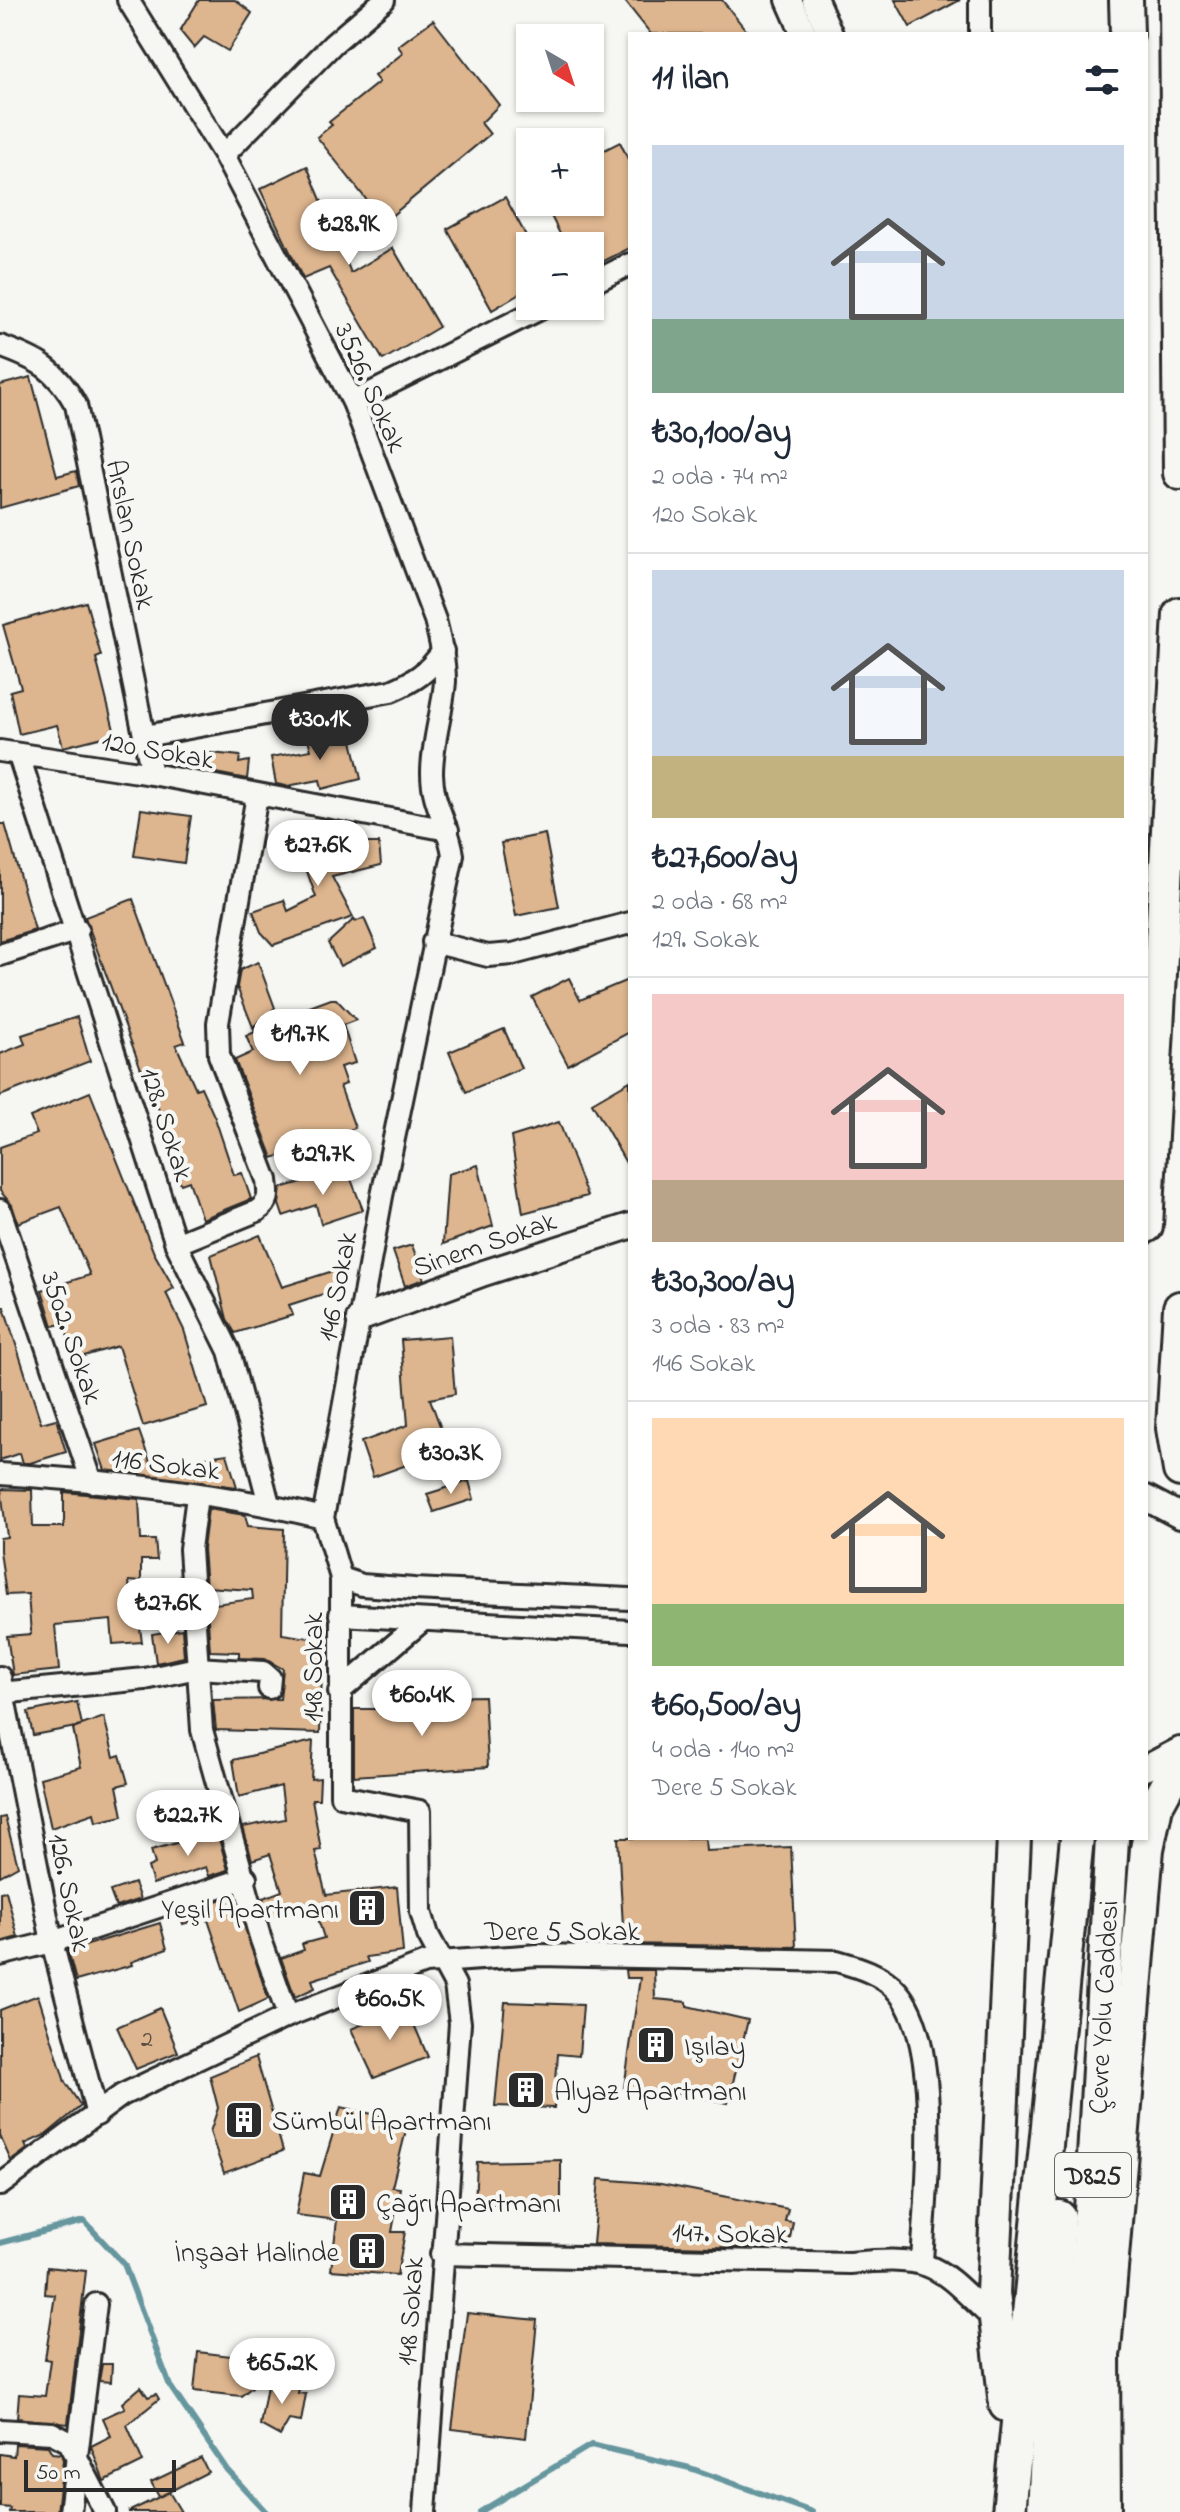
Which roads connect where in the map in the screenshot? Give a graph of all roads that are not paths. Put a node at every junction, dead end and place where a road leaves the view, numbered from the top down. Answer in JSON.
{"nodes":[{"id":1,"x":128,"y":0,"type":"edge"},
{"id":2,"x":384,"y":0,"type":"edge"},
{"id":3,"x":789,"y":0,"type":"edge"},
{"id":4,"x":815,"y":0,"type":"edge"},
{"id":5,"x":980,"y":0,"type":"edge"},
{"id":6,"x":1126,"y":0,"type":"edge"},
{"id":7,"x":1176,"y":0,"type":"edge"},
{"id":8,"x":803,"y":32,"type":"edge"},
{"id":9,"x":829,"y":32,"type":"edge"},
{"id":10,"x":980,"y":32,"type":"edge"},
{"id":11,"x":1127,"y":32,"type":"edge"},
{"id":12,"x":1178,"y":36,"type":"edge"},
{"id":13,"x":224,"y":155,"type":"junction"},
{"id":14,"x":628,"y":265,"type":"edge"},
{"id":15,"x":604,"y":277,"type":"edge"},
{"id":16,"x":518,"y":320,"type":"edge"},
{"id":17,"x":0,"y":346,"type":"edge"},
{"id":18,"x":1180,"y":366,"type":"edge"},
{"id":19,"x":353,"y":402,"type":"junction"},
{"id":20,"x":1180,"y":473,"type":"edge"},
{"id":21,"x":1180,"y":614,"type":"edge"},
{"id":22,"x":443,"y":651,"type":"junction"},
{"id":23,"x":145,"y":736,"type":"junction"},
{"id":24,"x":10,"y":754,"type":"edge"},
{"id":25,"x":152,"y":774,"type":"junction"},
{"id":26,"x":257,"y":795,"type":"junction"},
{"id":27,"x":448,"y":830,"type":"junction"},
{"id":28,"x":1173,"y":858,"type":"edge"},
{"id":29,"x":1180,"y":902,"type":"edge"},
{"id":30,"x":628,"y":924,"type":"edge"},
{"id":31,"x":78,"y":930,"type":"junction"},
{"id":32,"x":433,"y":942,"type":"junction"},
{"id":33,"x":0,"y":955,"type":"edge"},
{"id":34,"x":1148,"y":1199,"type":"edge"},
{"id":35,"x":0,"y":1210,"type":"edge"},
{"id":36,"x":628,"y":1227,"type":"edge"},
{"id":37,"x":176,"y":1244,"type":"junction"},
{"id":38,"x":1180,"y":1308,"type":"edge"},
{"id":39,"x":359,"y":1319,"type":"junction"},
{"id":40,"x":1180,"y":1470,"type":"edge"},
{"id":41,"x":0,"y":1474,"type":"edge"},
{"id":42,"x":92,"y":1482,"type":"junction"},
{"id":43,"x":197,"y":1496,"type":"junction"},
{"id":44,"x":269,"y":1504,"type":"junction"},
{"id":45,"x":323,"y":1518,"type":"junction"},
{"id":46,"x":341,"y":1578,"type":"junction"},
{"id":47,"x":628,"y":1599,"type":"edge"},
{"id":48,"x":340,"y":1615,"type":"junction"},
{"id":49,"x":422,"y":1621,"type":"junction"},
{"id":50,"x":628,"y":1631,"type":"edge"},
{"id":51,"x":197,"y":1668,"type":"junction"},
{"id":52,"x":1,"y":1688,"type":"edge"},
{"id":53,"x":269,"y":1688,"type":"dead end"},
{"id":54,"x":339,"y":1692,"type":"junction"},
{"id":55,"x":1180,"y":1750,"type":"edge"},
{"id":56,"x":1160,"y":1765,"type":"edge"},
{"id":57,"x":1014,"y":1840,"type":"edge"},
{"id":58,"x":1078,"y":1840,"type":"edge"},
{"id":59,"x":1078,"y":1840,"type":"edge"},
{"id":60,"x":1112,"y":1840,"type":"edge"},
{"id":61,"x":246,"y":1878,"type":"junction"},
{"id":62,"x":52,"y":1942,"type":"junction"},
{"id":63,"x":0,"y":1955,"type":"edge"},
{"id":64,"x":442,"y":1960,"type":"junction"},
{"id":65,"x":1102,"y":2014,"type":"junction"},
{"id":66,"x":288,"y":2016,"type":"junction"},
{"id":67,"x":97,"y":2115,"type":"junction"},
{"id":68,"x":0,"y":2185,"type":"edge"},
{"id":69,"x":441,"y":2254,"type":"junction"},
{"id":70,"x":922,"y":2261,"type":"junction"},
{"id":71,"x":96,"y":2304,"type":"dead end"},
{"id":72,"x":996,"y":2322,"type":"junction"},
{"id":73,"x":1103,"y":2362,"type":"junction"},
{"id":74,"x":0,"y":2430,"type":"edge"},
{"id":75,"x":78,"y":2456,"type":"junction"},
{"id":76,"x":1013,"y":2467,"type":"junction"},
{"id":77,"x":425,"y":2508,"type":"edge"},
{"id":78,"x":70,"y":2512,"type":"edge"},
{"id":79,"x":105,"y":2512,"type":"edge"},
{"id":80,"x":1009,"y":2512,"type":"edge"},
{"id":81,"x":1044,"y":2512,"type":"edge"},
{"id":82,"x":1074,"y":2512,"type":"edge"},
{"id":83,"x":1104,"y":2512,"type":"edge"}],
"edges":[{"from":1,"to":13,"type":"street","name":"3526. Sokak"},
{"from":2,"to":13,"type":"street"},
{"from":3,"to":8,"type":"street"},
{"from":4,"to":9,"type":"street"},
{"from":5,"to":10,"type":"street"},
{"from":6,"to":11,"type":"highway"},
{"from":7,"to":12,"type":"highway"},
{"from":12,"to":18,"type":"highway"},
{"from":13,"to":19,"type":"street","name":"3526. Sokak"},
{"from":14,"to":15,"type":"street"},
{"from":16,"to":19,"type":"street"},
{"from":17,"to":23,"type":"street","name":"Arslan Sokak"},
{"from":18,"to":20,"type":"highway"},
{"from":19,"to":22,"type":"street","name":"3526. Sokak"},
{"from":21,"to":28,"type":"highway"},
{"from":22,"to":23,"type":"street"},
{"from":22,"to":27,"type":"street","name":"3526. Sokak"},
{"from":23,"to":25,"type":"street","name":"Arslan Sokak"},
{"from":24,"to":25,"type":"street","name":"120 Sokak"},
{"from":24,"to":31,"type":"street","name":"128. Sokak"},
{"from":25,"to":26,"type":"street","name":"120 Sokak"},
{"from":26,"to":27,"type":"street","name":"120 Sokak"},
{"from":26,"to":37,"type":"street"},
{"from":27,"to":32,"type":"street","name":"146 Sokak"},
{"from":28,"to":29,"type":"highway"},
{"from":28,"to":34,"type":"highway"},
{"from":30,"to":32,"type":"street"},
{"from":31,"to":33,"type":"street"},
{"from":31,"to":37,"type":"street","name":"128. Sokak"},
{"from":32,"to":39,"type":"street","name":"146 Sokak"},
{"from":35,"to":42,"type":"street","name":"3502. Sokak"},
{"from":36,"to":39,"type":"street","name":"Sinem Sokak"},
{"from":37,"to":44,"type":"street","name":"128. Sokak"},
{"from":38,"to":40,"type":"highway"},
{"from":39,"to":45,"type":"street","name":"146 Sokak"},
{"from":41,"to":42,"type":"street","name":"116 Sokak"},
{"from":42,"to":43,"type":"street","name":"116 Sokak"},
{"from":43,"to":44,"type":"street","name":"116 Sokak"},
{"from":43,"to":51,"type":"street"},
{"from":44,"to":45,"type":"street","name":"116 Sokak"},
{"from":45,"to":46,"type":"street","name":"148 Sokak"},
{"from":46,"to":47,"type":"street"},
{"from":46,"to":48,"type":"street","name":"148 Sokak"},
{"from":48,"to":49,"type":"street"},
{"from":48,"to":54,"type":"street","name":"148 Sokak"},
{"from":49,"to":50,"type":"street"},
{"from":49,"to":54,"type":"street"},
{"from":51,"to":52,"type":"street"},
{"from":51,"to":53,"type":"street"},
{"from":51,"to":61,"type":"street"},
{"from":52,"to":62,"type":"street","name":"126. Sokak"},
{"from":54,"to":64,"type":"street","name":"148 Sokak"},
{"from":55,"to":56,"type":"street"},
{"from":56,"to":73,"type":"highway"},
{"from":57,"to":72,"type":"highway"},
{"from":58,"to":76,"type":"highway"},
{"from":59,"to":81,"type":"highway","name":"Çevre Yolu Caddesi","number":"D825"},
{"from":60,"to":65,"type":"highway","name":"Çevre Yolu Caddesi","number":"D825"},
{"from":61,"to":62,"type":"street"},
{"from":61,"to":66,"type":"street"},
{"from":62,"to":63,"type":"street"},
{"from":62,"to":67,"type":"street","name":"126. Sokak"},
{"from":64,"to":66,"type":"street","name":"Dere 5 Sokak"},
{"from":64,"to":69,"type":"street","name":"148 Sokak"},
{"from":64,"to":70,"type":"street","name":"Dere 5 Sokak"},
{"from":65,"to":73,"type":"highway"},
{"from":65,"to":82,"type":"highway","name":"Çevre Yolu Caddesi","number":"D825"},
{"from":66,"to":67,"type":"street","name":"Dere 5 Sokak"},
{"from":67,"to":68,"type":"street","name":"Dere 5 Sokak"},
{"from":69,"to":70,"type":"street","name":"147. Sokak"},
{"from":69,"to":77,"type":"street","name":"148 Sokak"},
{"from":70,"to":72,"type":"street"},
{"from":71,"to":75,"type":"street"},
{"from":72,"to":76,"type":"highway"},
{"from":73,"to":83,"type":"highway"},
{"from":74,"to":75,"type":"street"},
{"from":75,"to":78,"type":"street"},
{"from":75,"to":79,"type":"street"},
{"from":76,"to":80,"type":"highway"}]}
